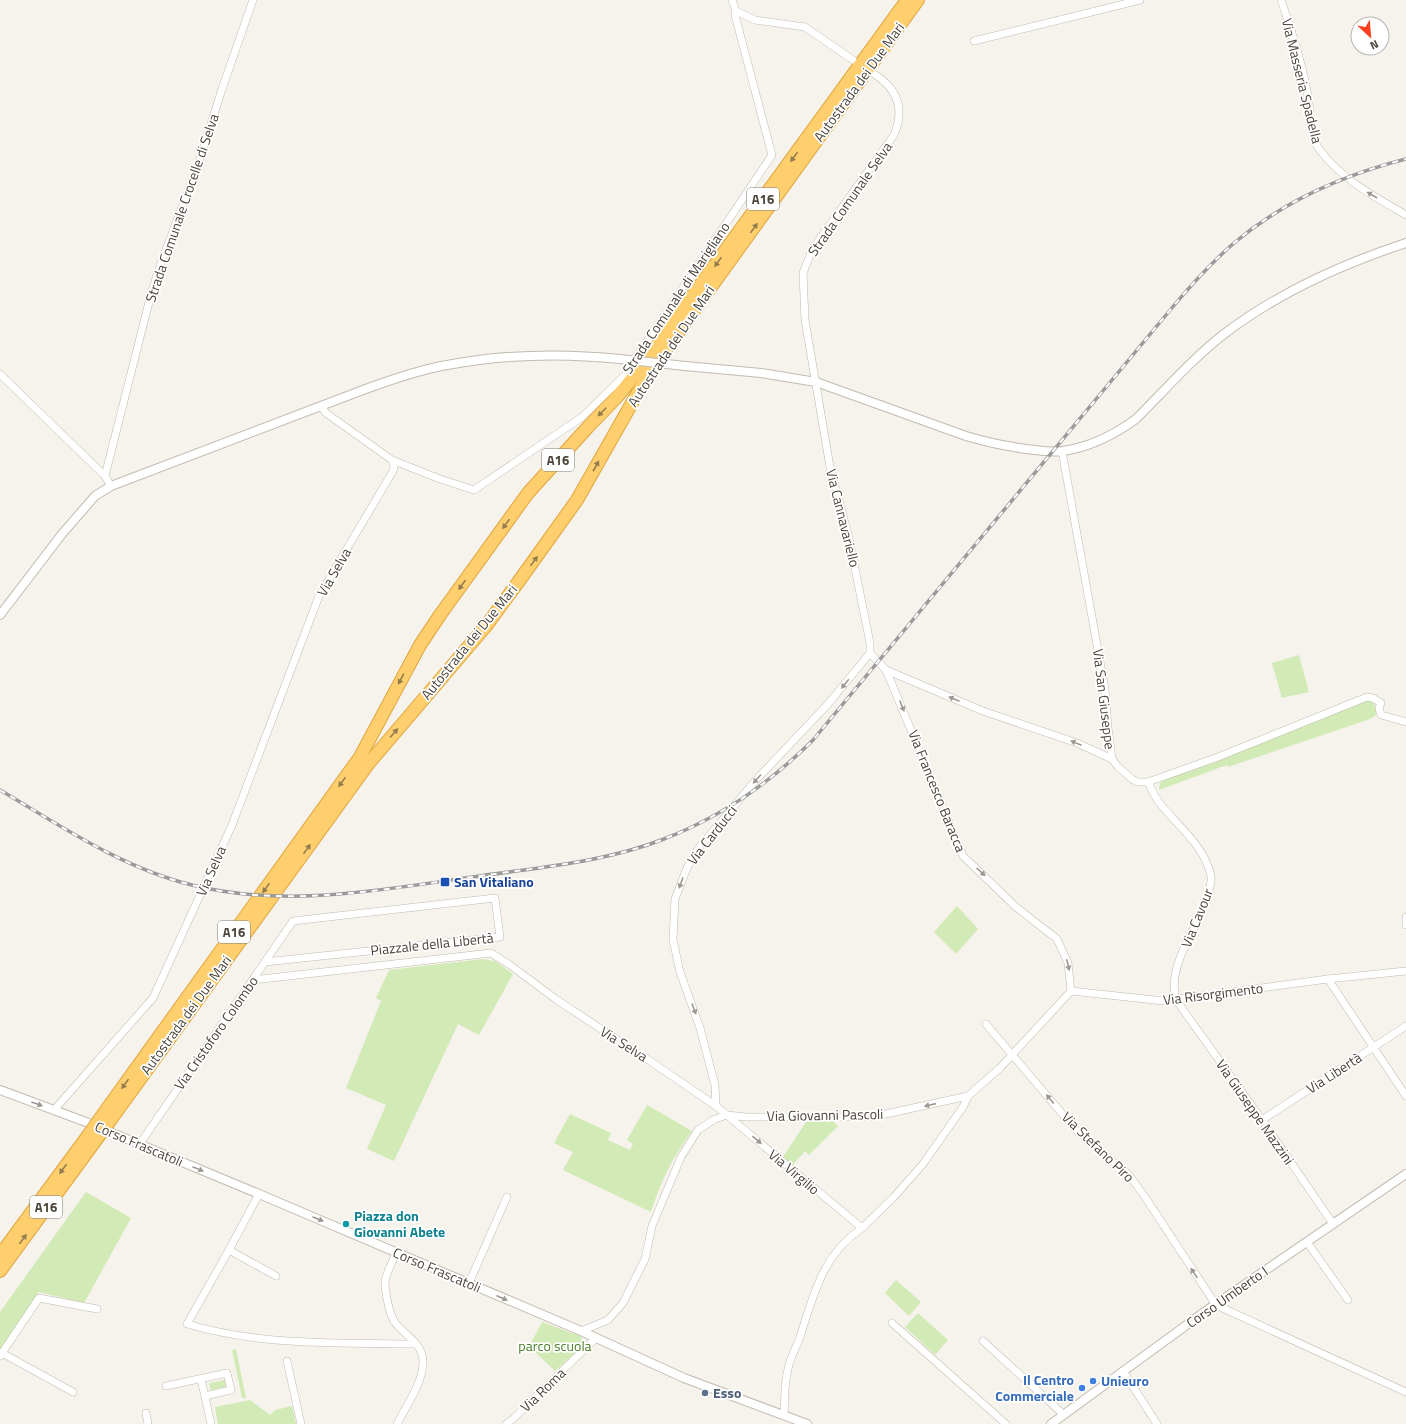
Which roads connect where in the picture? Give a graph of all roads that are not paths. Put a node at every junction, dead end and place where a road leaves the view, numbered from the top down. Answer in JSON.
{"nodes":[{"id":1,"x":253,"y":0,"type":"edge"},
{"id":2,"x":732,"y":0,"type":"edge"},
{"id":3,"x":907,"y":0,"type":"edge"},
{"id":4,"x":918,"y":0,"type":"edge"},
{"id":5,"x":1140,"y":0,"type":"edge"},
{"id":6,"x":1281,"y":0,"type":"edge"},
{"id":7,"x":736,"y":11,"type":"junction"},
{"id":8,"x":974,"y":41,"type":"dead end"},
{"id":9,"x":853,"y":60,"type":"dead end"},
{"id":10,"x":874,"y":74,"type":"dead end"},
{"id":11,"x":1406,"y":215,"type":"edge"},
{"id":12,"x":1406,"y":243,"type":"edge"},
{"id":13,"x":0,"y":374,"type":"edge"},
{"id":14,"x":816,"y":382,"type":"junction"},
{"id":15,"x":321,"y":406,"type":"junction"},
{"id":16,"x":1062,"y":451,"type":"junction"},
{"id":17,"x":392,"y":460,"type":"junction"},
{"id":18,"x":105,"y":476,"type":"junction"},
{"id":19,"x":111,"y":486,"type":"junction"},
{"id":20,"x":0,"y":615,"type":"edge"},
{"id":21,"x":870,"y":653,"type":"junction"},
{"id":22,"x":886,"y":670,"type":"junction"},
{"id":23,"x":1406,"y":722,"type":"edge"},
{"id":24,"x":1112,"y":759,"type":"junction"},
{"id":25,"x":1148,"y":782,"type":"junction"},
{"id":26,"x":1406,"y":917,"type":"edge"},
{"id":27,"x":293,"y":921,"type":"joint"},
{"id":28,"x":1406,"y":925,"type":"edge"},
{"id":29,"x":265,"y":962,"type":"junction"},
{"id":30,"x":1406,"y":971,"type":"edge"},
{"id":31,"x":1328,"y":979,"type":"junction"},
{"id":32,"x":253,"y":980,"type":"junction"},
{"id":33,"x":1071,"y":991,"type":"junction"},
{"id":34,"x":1176,"y":1000,"type":"junction"},
{"id":35,"x":986,"y":1024,"type":"dead end"},
{"id":36,"x":1406,"y":1026,"type":"edge"},
{"id":37,"x":1374,"y":1047,"type":"junction"},
{"id":38,"x":1012,"y":1054,"type":"junction"},
{"id":39,"x":0,"y":1090,"type":"edge"},
{"id":40,"x":968,"y":1096,"type":"junction"},
{"id":41,"x":1406,"y":1096,"type":"edge"},
{"id":42,"x":716,"y":1106,"type":"junction"},
{"id":43,"x":54,"y":1110,"type":"junction"},
{"id":44,"x":727,"y":1115,"type":"junction"},
{"id":45,"x":108,"y":1116,"type":"junction"},
{"id":46,"x":1262,"y":1120,"type":"junction"},
{"id":47,"x":90,"y":1141,"type":"junction"},
{"id":48,"x":139,"y":1145,"type":"junction"},
{"id":49,"x":1406,"y":1174,"type":"edge"},
{"id":50,"x":259,"y":1194,"type":"junction"},
{"id":51,"x":507,"y":1197,"type":"dead end"},
{"id":52,"x":1333,"y":1224,"type":"junction"},
{"id":53,"x":862,"y":1228,"type":"junction"},
{"id":54,"x":1307,"y":1242,"type":"junction"},
{"id":55,"x":229,"y":1250,"type":"junction"},
{"id":56,"x":396,"y":1253,"type":"junction"},
{"id":57,"x":0,"y":1255,"type":"edge"},
{"id":58,"x":0,"y":1271,"type":"edge"},
{"id":59,"x":276,"y":1276,"type":"dead end"},
{"id":60,"x":469,"y":1283,"type":"junction"},
{"id":61,"x":1348,"y":1300,"type":"dead end"},
{"id":62,"x":1216,"y":1305,"type":"junction"},
{"id":63,"x":97,"y":1309,"type":"dead end"},
{"id":64,"x":892,"y":1323,"type":"dead end"},
{"id":65,"x":579,"y":1331,"type":"junction"},
{"id":66,"x":596,"y":1338,"type":"junction"},
{"id":67,"x":983,"y":1341,"type":"dead end"},
{"id":68,"x":416,"y":1344,"type":"junction"},
{"id":69,"x":1,"y":1355,"type":"edge"},
{"id":70,"x":287,"y":1360,"type":"dead end"},
{"id":71,"x":1123,"y":1371,"type":"junction"},
{"id":72,"x":200,"y":1379,"type":"junction"},
{"id":73,"x":166,"y":1386,"type":"dead end"},
{"id":74,"x":74,"y":1392,"type":"dead end"},
{"id":75,"x":1406,"y":1392,"type":"edge"},
{"id":76,"x":205,"y":1396,"type":"junction"},
{"id":77,"x":146,"y":1413,"type":"dead end"},
{"id":78,"x":1063,"y":1414,"type":"junction"},
{"id":79,"x":784,"y":1415,"type":"junction"},
{"id":80,"x":148,"y":1424,"type":"edge"},
{"id":81,"x":211,"y":1424,"type":"edge"},
{"id":82,"x":301,"y":1424,"type":"edge"},
{"id":83,"x":397,"y":1424,"type":"edge"},
{"id":84,"x":506,"y":1424,"type":"edge"},
{"id":85,"x":807,"y":1424,"type":"edge"},
{"id":86,"x":1006,"y":1424,"type":"edge"},
{"id":87,"x":1051,"y":1424,"type":"edge"},
{"id":88,"x":1157,"y":1424,"type":"edge"}],
"edges":[{"from":1,"to":18,"type":"street","name":"Strada Comunale Crocelle di Selva"},
{"from":2,"to":7,"type":"street"},
{"from":3,"to":45,"type":"highway","name":"Autostrada dei Due Mari","number":"A16","one_way":true},
{"from":45,"to":4,"type":"highway","name":"Autostrada dei Due Mari","number":"A16","one_way":true},
{"from":5,"to":8,"type":"street"},
{"from":11,"to":6,"type":"street","name":"Via Masseria Spadella","one_way":true},
{"from":7,"to":9,"type":"street"},
{"from":7,"to":17,"type":"street","name":"Strada Comunale di Marigliano"},
{"from":10,"to":14,"type":"street","name":"Strada Comunale Selva"},
{"from":12,"to":16,"type":"street"},
{"from":13,"to":18,"type":"street"},
{"from":14,"to":15,"type":"street","bridge":true},
{"from":14,"to":16,"type":"street"},
{"from":14,"to":21,"type":"street","name":"Via Cannavariello"},
{"from":15,"to":17,"type":"street"},
{"from":15,"to":19,"type":"street"},
{"from":16,"to":24,"type":"street","name":"Via San Giuseppe"},
{"from":17,"to":43,"type":"street","name":"Via Selva"},
{"from":18,"to":19,"type":"street"},
{"from":19,"to":20,"type":"street"},
{"from":21,"to":22,"type":"street","name":"Via Francesco Baracca"},
{"from":21,"to":42,"type":"street","name":"Via Carducci","one_way":true},
{"from":24,"to":22,"type":"street","one_way":true},
{"from":22,"to":33,"type":"street","name":"Via Francesco Baracca","one_way":true},
{"from":23,"to":25,"type":"street"},
{"from":24,"to":25,"type":"street","name":"Via San Giuseppe"},
{"from":25,"to":34,"type":"street","name":"Via Cavour"},
{"from":26,"to":28,"type":"street"},
{"from":27,"to":29,"type":"street","name":"Via Cristoforo Colombo"},
{"from":27,"to":29,"type":"street","name":"Piazzale della Libertà"},
{"from":29,"to":32,"type":"street","name":"Via Cristoforo Colombo"},
{"from":30,"to":31,"type":"street","name":"Via Risorgimento"},
{"from":31,"to":34,"type":"street","name":"Via Risorgimento"},
{"from":31,"to":37,"type":"street"},
{"from":32,"to":42,"type":"street","name":"Via Selva"},
{"from":32,"to":48,"type":"street","name":"Via Cristoforo Colombo"},
{"from":33,"to":34,"type":"street","name":"Via Risorgimento"},
{"from":33,"to":38,"type":"street"},
{"from":34,"to":46,"type":"street","name":"Via Giuseppe Mazzini"},
{"from":35,"to":38,"type":"street","name":"Via Stefano Piro"},
{"from":36,"to":37,"type":"street","name":"Via Libertà"},
{"from":37,"to":41,"type":"street"},
{"from":37,"to":46,"type":"street","name":"Via Libertà"},
{"from":38,"to":40,"type":"street"},
{"from":62,"to":38,"type":"street","name":"Via Stefano Piro","one_way":true},
{"from":39,"to":43,"type":"street","name":"Corso Frascatoli","one_way":true},
{"from":40,"to":44,"type":"street","name":"Via Giovanni Pascoli","one_way":true},
{"from":40,"to":53,"type":"street"},
{"from":42,"to":44,"type":"street","name":"Via Selva"},
{"from":43,"to":48,"type":"street","name":"Corso Frascatoli"},
{"from":44,"to":53,"type":"street","name":"Via Virgilio","one_way":true},
{"from":44,"to":65,"type":"street"},
{"from":45,"to":47,"type":"highway","name":"Autostrada dei Due Mari","number":"A16","bridge":true},
{"from":46,"to":52,"type":"street","name":"Via Giuseppe Mazzini"},
{"from":47,"to":57,"type":"highway","name":"Autostrada dei Due Mari","number":"A16","one_way":true},
{"from":58,"to":47,"type":"highway","name":"Autostrada dei Due Mari","number":"A16","one_way":true},
{"from":48,"to":50,"type":"street","name":"Corso Frascatoli","one_way":true},
{"from":49,"to":52,"type":"street","name":"Corso Umberto I"},
{"from":50,"to":55,"type":"street"},
{"from":50,"to":56,"type":"street","name":"Corso Frascatoli","one_way":true},
{"from":51,"to":60,"type":"street"},
{"from":52,"to":54,"type":"street","name":"Corso Umberto I"},
{"from":53,"to":79,"type":"street"},
{"from":54,"to":61,"type":"street"},
{"from":54,"to":62,"type":"street","name":"Corso Umberto I"},
{"from":55,"to":59,"type":"street"},
{"from":55,"to":68,"type":"street"},
{"from":56,"to":60,"type":"street","name":"Corso Frascatoli"},
{"from":56,"to":68,"type":"street"},
{"from":60,"to":65,"type":"street","name":"Corso Frascatoli","one_way":true},
{"from":62,"to":71,"type":"street","name":"Corso Umberto I"},
{"from":62,"to":75,"type":"street"},
{"from":63,"to":69,"type":"street"},
{"from":64,"to":86,"type":"street"},
{"from":65,"to":66,"type":"street","name":"Corso Frascatoli"},
{"from":66,"to":79,"type":"street","name":"Corso Frascatoli"},
{"from":66,"to":84,"type":"street","name":"Via Roma"},
{"from":67,"to":78,"type":"street"},
{"from":68,"to":83,"type":"street"},
{"from":69,"to":74,"type":"street"},
{"from":70,"to":82,"type":"street"},
{"from":71,"to":78,"type":"street","name":"Corso Umberto I"},
{"from":71,"to":88,"type":"street"},
{"from":72,"to":73,"type":"street"},
{"from":72,"to":76,"type":"street"},
{"from":72,"to":76,"type":"street"},
{"from":76,"to":81,"type":"street"},
{"from":77,"to":80,"type":"street"},
{"from":78,"to":87,"type":"street","name":"Corso Umberto I"},
{"from":79,"to":85,"type":"street","name":"Corso Frascatoli"}]}
